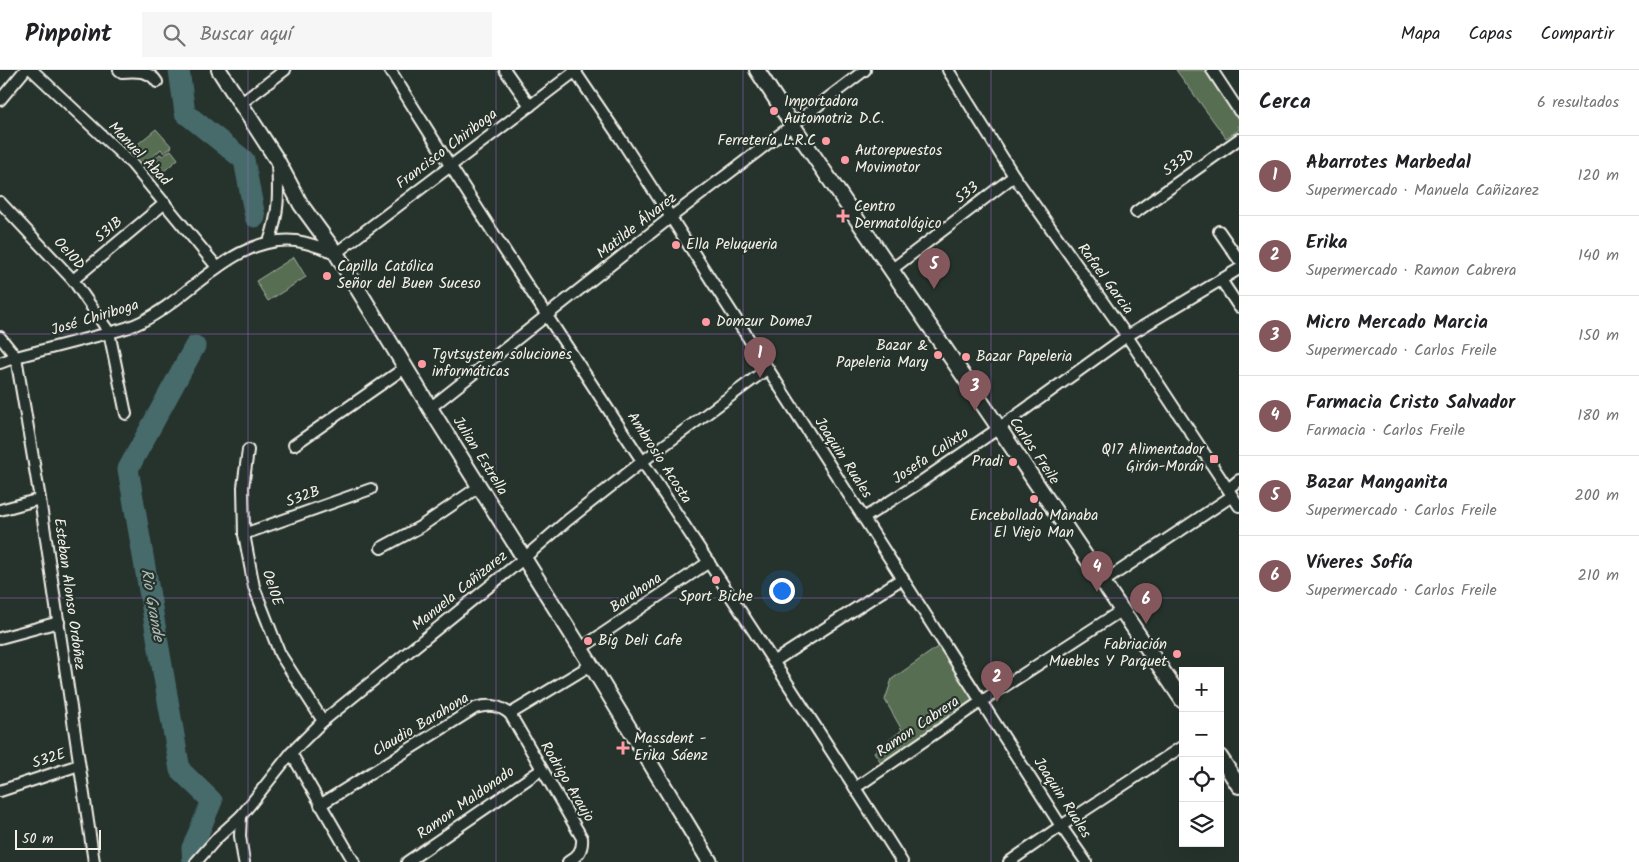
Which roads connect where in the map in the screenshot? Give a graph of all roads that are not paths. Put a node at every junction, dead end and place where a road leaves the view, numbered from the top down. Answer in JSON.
{"nodes":[{"id":1,"x":25,"y":70,"type":"edge"},
{"id":2,"x":32,"y":70,"type":"edge"},
{"id":3,"x":119,"y":70,"type":"edge"},
{"id":4,"x":219,"y":70,"type":"edge"},
{"id":5,"x":286,"y":70,"type":"edge"},
{"id":6,"x":390,"y":70,"type":"edge"},
{"id":7,"x":505,"y":70,"type":"edge"},
{"id":8,"x":575,"y":70,"type":"edge"},
{"id":9,"x":757,"y":70,"type":"edge"},
{"id":10,"x":865,"y":70,"type":"edge"},
{"id":11,"x":948,"y":70,"type":"edge"},
{"id":12,"x":1212,"y":70,"type":"edge"},
{"id":13,"x":157,"y":82,"type":"dead end"},
{"id":14,"x":0,"y":100,"type":"edge"},
{"id":15,"x":240,"y":104,"type":"junction"},
{"id":16,"x":530,"y":106,"type":"junction"},
{"id":17,"x":1239,"y":111,"type":"edge"},
{"id":18,"x":792,"y":124,"type":"junction"},
{"id":19,"x":1239,"y":139,"type":"edge"},
{"id":20,"x":277,"y":160,"type":"junction"},
{"id":21,"x":450,"y":166,"type":"junction"},
{"id":22,"x":1014,"y":176,"type":"junction"},
{"id":23,"x":0,"y":202,"type":"edge"},
{"id":24,"x":165,"y":203,"type":"junction"},
{"id":25,"x":1136,"y":212,"type":"dead end"},
{"id":26,"x":671,"y":218,"type":"junction"},
{"id":27,"x":1219,"y":231,"type":"dead end"},
{"id":28,"x":269,"y":242,"type":"junction"},
{"id":29,"x":336,"y":253,"type":"junction"},
{"id":30,"x":1239,"y":260,"type":"edge"},
{"id":31,"x":218,"y":267,"type":"junction"},
{"id":32,"x":891,"y":270,"type":"junction"},
{"id":33,"x":1239,"y":270,"type":"edge"},
{"id":34,"x":73,"y":280,"type":"junction"},
{"id":35,"x":1221,"y":280,"type":"junction"},
{"id":36,"x":1239,"y":307,"type":"edge"},
{"id":37,"x":547,"y":316,"type":"junction"},
{"id":38,"x":109,"y":332,"type":"junction"},
{"id":39,"x":1127,"y":336,"type":"junction"},
{"id":40,"x":0,"y":337,"type":"edge"},
{"id":41,"x":16,"y":357,"type":"junction"},
{"id":42,"x":0,"y":363,"type":"edge"},
{"id":43,"x":406,"y":367,"type":"junction"},
{"id":44,"x":767,"y":369,"type":"junction"},
{"id":45,"x":430,"y":408,"type":"junction"},
{"id":46,"x":126,"y":414,"type":"dead end"},
{"id":47,"x":999,"y":428,"type":"junction"},
{"id":48,"x":294,"y":445,"type":"dead end"},
{"id":49,"x":248,"y":450,"type":"dead end"},
{"id":50,"x":643,"y":461,"type":"junction"},
{"id":51,"x":1239,"y":480,"type":"edge"},
{"id":52,"x":480,"y":486,"type":"junction"},
{"id":53,"x":371,"y":489,"type":"dead end"},
{"id":54,"x":1230,"y":493,"type":"junction"},
{"id":55,"x":40,"y":499,"type":"junction"},
{"id":56,"x":1239,"y":506,"type":"edge"},
{"id":57,"x":0,"y":510,"type":"edge"},
{"id":58,"x":864,"y":518,"type":"junction"},
{"id":59,"x":244,"y":534,"type":"junction"},
{"id":60,"x":381,"y":548,"type":"dead end"},
{"id":61,"x":524,"y":559,"type":"junction"},
{"id":62,"x":709,"y":562,"type":"junction"},
{"id":63,"x":903,"y":578,"type":"junction"},
{"id":64,"x":1104,"y":582,"type":"junction"},
{"id":65,"x":1122,"y":610,"type":"junction"},
{"id":66,"x":59,"y":622,"type":"junction"},
{"id":67,"x":0,"y":638,"type":"edge"},
{"id":68,"x":580,"y":649,"type":"junction"},
{"id":69,"x":774,"y":662,"type":"junction"},
{"id":70,"x":591,"y":665,"type":"junction"},
{"id":71,"x":1179,"y":695,"type":"edge"},
{"id":72,"x":982,"y":701,"type":"junction"},
{"id":73,"x":510,"y":714,"type":"junction"},
{"id":74,"x":323,"y":721,"type":"junction"},
{"id":75,"x":1179,"y":749,"type":"edge"},
{"id":76,"x":291,"y":752,"type":"junction"},
{"id":77,"x":1224,"y":763,"type":"edge"},
{"id":78,"x":79,"y":765,"type":"junction"},
{"id":79,"x":541,"y":770,"type":"junction"},
{"id":80,"x":1239,"y":786,"type":"edge"},
{"id":81,"x":856,"y":788,"type":"junction"},
{"id":82,"x":0,"y":791,"type":"edge"},
{"id":83,"x":320,"y":805,"type":"junction"},
{"id":84,"x":241,"y":816,"type":"junction"},
{"id":85,"x":1061,"y":826,"type":"junction"},
{"id":86,"x":94,"y":862,"type":"edge"},
{"id":87,"x":196,"y":862,"type":"edge"},
{"id":88,"x":244,"y":862,"type":"edge"},
{"id":89,"x":354,"y":862,"type":"edge"},
{"id":90,"x":407,"y":862,"type":"edge"},
{"id":91,"x":568,"y":862,"type":"edge"},
{"id":92,"x":710,"y":862,"type":"edge"},
{"id":93,"x":902,"y":862,"type":"edge"},
{"id":94,"x":1009,"y":862,"type":"edge"},
{"id":95,"x":1086,"y":862,"type":"edge"}],
"edges":[{"from":1,"to":14,"type":"street"},
{"from":2,"to":24,"type":"street","name":"Manuel Abad"},
{"from":3,"to":13,"type":"street"},
{"from":4,"to":15,"type":"street","name":"Julian Estrella"},
{"from":5,"to":15,"type":"street"},
{"from":6,"to":21,"type":"street","name":"Ambrosio Acosta"},
{"from":7,"to":16,"type":"street"},
{"from":8,"to":16,"type":"street","name":"Francisco Chiriboga"},
{"from":8,"to":26,"type":"street","name":"Joaquin Ruales"},
{"from":9,"to":18,"type":"street","name":"Carlos Freile"},
{"from":10,"to":18,"type":"street","name":"Matilde Álvarez"},
{"from":11,"to":22,"type":"street","name":"Rafael Garcia"},
{"from":12,"to":17,"type":"street"},
{"from":15,"to":20,"type":"street","name":"Julian Estrella"},
{"from":16,"to":21,"type":"street","name":"Francisco Chiriboga"},
{"from":18,"to":26,"type":"street","name":"Matilde Álvarez"},
{"from":18,"to":32,"type":"street","name":"Carlos Freile"},
{"from":19,"to":25,"type":"street","name":"S33D"},
{"from":20,"to":28,"type":"street"},
{"from":20,"to":29,"type":"street","name":"Julian Estrella"},
{"from":21,"to":29,"type":"street","name":"Francisco Chiriboga"},
{"from":21,"to":37,"type":"street","name":"Ambrosio Acosta"},
{"from":22,"to":32,"type":"street","name":"S33"},
{"from":22,"to":39,"type":"street","name":"Rafael Garcia"},
{"from":23,"to":34,"type":"street","name":"Oe10D"},
{"from":24,"to":31,"type":"street","name":"Manuel Abad"},
{"from":24,"to":34,"type":"street","name":"S31B"},
{"from":26,"to":37,"type":"street","name":"Matilde Álvarez"},
{"from":26,"to":44,"type":"street","name":"Joaquin Ruales"},
{"from":27,"to":30,"type":"street"},
{"from":28,"to":29,"type":"street","name":"José Chiriboga"},
{"from":28,"to":31,"type":"street","name":"José Chiriboga"},
{"from":29,"to":43,"type":"street","name":"Julian Estrella"},
{"from":31,"to":38,"type":"street","name":"José Chiriboga"},
{"from":32,"to":47,"type":"street","name":"Carlos Freile"},
{"from":33,"to":35,"type":"street","name":"Josefa Calixto"},
{"from":34,"to":38,"type":"street","name":"Oe10D"},
{"from":35,"to":36,"type":"street"},
{"from":35,"to":39,"type":"street","name":"Josefa Calixto"},
{"from":37,"to":45,"type":"street","name":"Matilde Álvarez"},
{"from":37,"to":50,"type":"street","name":"Ambrosio Acosta"},
{"from":38,"to":41,"type":"street","name":"José Chiriboga"},
{"from":38,"to":46,"type":"street"},
{"from":39,"to":47,"type":"street","name":"Josefa Calixto"},
{"from":39,"to":54,"type":"street","name":"Rafael Garcia"},
{"from":40,"to":41,"type":"street","name":"Esteban Alonso Ordoñez"},
{"from":41,"to":42,"type":"street","name":"José Chiriboga"},
{"from":41,"to":55,"type":"street","name":"Esteban Alonso Ordoñez"},
{"from":43,"to":45,"type":"street","name":"Julian Estrella"},
{"from":43,"to":48,"type":"street"},
{"from":44,"to":50,"type":"street","name":"Manuela Cañizarez"},
{"from":44,"to":58,"type":"street","name":"Joaquin Ruales"},
{"from":45,"to":52,"type":"street","name":"Julian Estrella"},
{"from":47,"to":58,"type":"street","name":"Josefa Calixto"},
{"from":47,"to":64,"type":"street","name":"Carlos Freile"},
{"from":49,"to":59,"type":"street","name":"Oe10E"},
{"from":50,"to":61,"type":"street","name":"Manuela Cañizarez"},
{"from":50,"to":62,"type":"street","name":"Ambrosio Acosta"},
{"from":51,"to":54,"type":"street"},
{"from":52,"to":60,"type":"street"},
{"from":52,"to":61,"type":"street","name":"Julian Estrella"},
{"from":53,"to":59,"type":"street","name":"S32B"},
{"from":54,"to":56,"type":"street","name":"Rafael Garcia"},
{"from":54,"to":64,"type":"street"},
{"from":55,"to":57,"type":"street"},
{"from":55,"to":66,"type":"street","name":"Esteban Alonso Ordoñez"},
{"from":58,"to":63,"type":"street","name":"Joaquin Ruales"},
{"from":59,"to":74,"type":"street","name":"Oe10E"},
{"from":61,"to":68,"type":"street","name":"Julian Estrella"},
{"from":61,"to":74,"type":"street","name":"Manuela Cañizarez"},
{"from":62,"to":68,"type":"street","name":"Barahona"},
{"from":62,"to":69,"type":"street","name":"Ambrosio Acosta"},
{"from":63,"to":69,"type":"street"},
{"from":63,"to":72,"type":"street","name":"Joaquin Ruales"},
{"from":64,"to":65,"type":"street","name":"Carlos Freile"},
{"from":65,"to":71,"type":"street","name":"Carlos Freile"},
{"from":65,"to":72,"type":"street","name":"Ramon Cabrera"},
{"from":66,"to":67,"type":"street"},
{"from":66,"to":78,"type":"street","name":"Esteban Alonso Ordoñez"},
{"from":68,"to":70,"type":"street","name":"Julian Estrella"},
{"from":69,"to":81,"type":"street","name":"Ambrosio Acosta"},
{"from":70,"to":73,"type":"street"},
{"from":70,"to":92,"type":"street","name":"Julian Estrella"},
{"from":72,"to":81,"type":"street","name":"Ramon Cabrera"},
{"from":72,"to":85,"type":"street","name":"Joaquin Ruales"},
{"from":73,"to":79,"type":"street","name":"Rodrigo Araujo"},
{"from":73,"to":83,"type":"street","name":"Claudio Barahona"},
{"from":74,"to":76,"type":"street","name":"Manuela Cañizarez"},
{"from":75,"to":85,"type":"street"},
{"from":76,"to":83,"type":"street"},
{"from":76,"to":84,"type":"street","name":"Manuela Cañizarez"},
{"from":77,"to":80,"type":"street"},
{"from":78,"to":82,"type":"street","name":"S32E"},
{"from":78,"to":86,"type":"street","name":"Esteban Alonso Ordoñez"},
{"from":79,"to":90,"type":"street","name":"Ramon Maldonado"},
{"from":79,"to":91,"type":"street","name":"Rodrigo Araujo"},
{"from":81,"to":93,"type":"street","name":"Ambrosio Acosta"},
{"from":83,"to":89,"type":"street"},
{"from":84,"to":87,"type":"street","name":"Manuela Cañizarez"},
{"from":84,"to":88,"type":"street"},
{"from":85,"to":94,"type":"street"},
{"from":85,"to":95,"type":"street","name":"Joaquin Ruales"}]}
